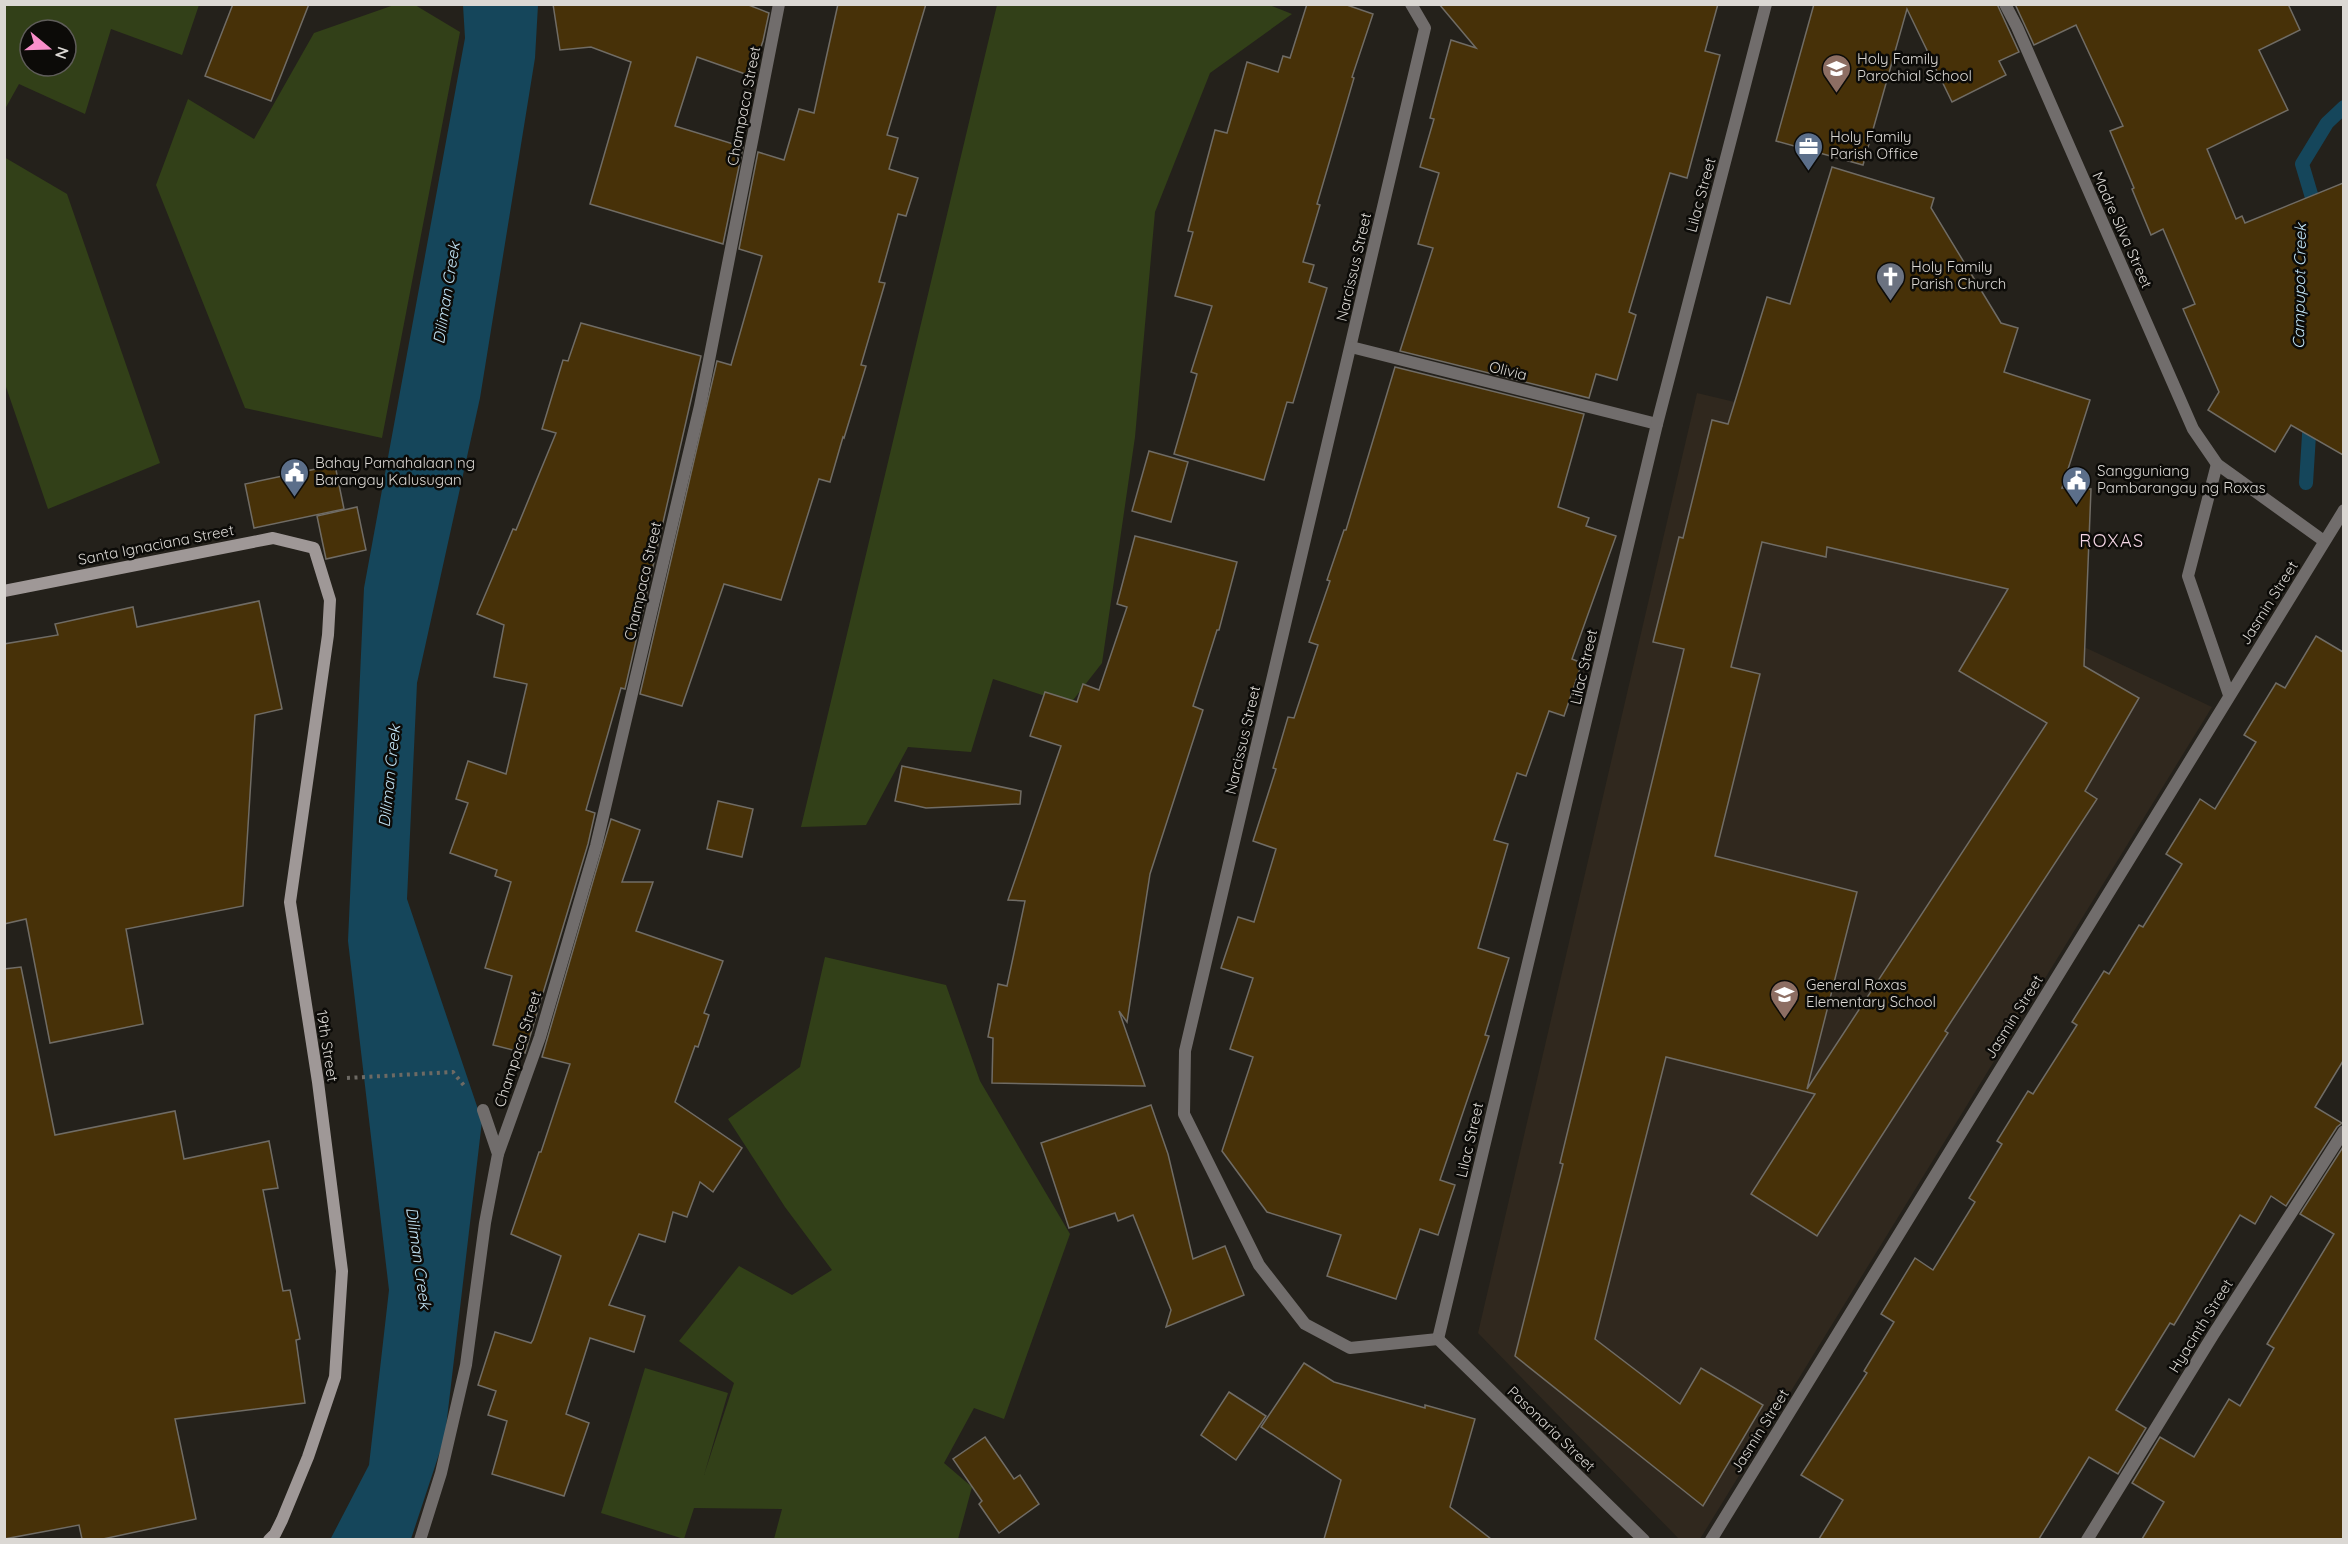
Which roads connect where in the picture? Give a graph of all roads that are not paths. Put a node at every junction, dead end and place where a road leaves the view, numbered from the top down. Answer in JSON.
{"nodes":[{"id":1,"x":779,"y":4,"type":"edge"},
{"id":2,"x":1411,"y":4,"type":"edge"},
{"id":3,"x":1766,"y":4,"type":"edge"},
{"id":4,"x":2005,"y":4,"type":"edge"},
{"id":5,"x":1351,"y":347,"type":"junction"},
{"id":6,"x":1657,"y":424,"type":"junction"},
{"id":7,"x":2217,"y":464,"type":"junction"},
{"id":8,"x":2343,"y":510,"type":"edge"},
{"id":9,"x":2324,"y":541,"type":"junction"},
{"id":10,"x":314,"y":548,"type":"joint"},
{"id":11,"x":4,"y":591,"type":"edge"},
{"id":12,"x":2229,"y":695,"type":"junction"},
{"id":13,"x":483,"y":1110,"type":"dead end"},
{"id":14,"x":2343,"y":1131,"type":"edge"},
{"id":15,"x":498,"y":1154,"type":"junction"},
{"id":16,"x":1438,"y":1339,"type":"junction"},
{"id":17,"x":268,"y":1539,"type":"edge"},
{"id":18,"x":420,"y":1539,"type":"edge"},
{"id":19,"x":1644,"y":1539,"type":"edge"},
{"id":20,"x":1711,"y":1539,"type":"edge"},
{"id":21,"x":2087,"y":1539,"type":"edge"}],
"edges":[{"from":1,"to":15,"type":"street","name":"Champaca Street"},
{"from":2,"to":5,"type":"street","name":"Narcissus Street"},
{"from":3,"to":6,"type":"street","name":"Lilac Street"},
{"from":4,"to":7,"type":"street","name":"Madre Silva Street"},
{"from":5,"to":6,"type":"street","name":"Olivia"},
{"from":5,"to":16,"type":"street","name":"Narcissus Street"},
{"from":6,"to":16,"type":"street","name":"Lilac Street"},
{"from":7,"to":9,"type":"street","name":"Madre Silva Street"},
{"from":7,"to":12,"type":"street"},
{"from":8,"to":9,"type":"street","name":"Jasmin Street"},
{"from":9,"to":12,"type":"street","name":"Jasmin Street"},
{"from":10,"to":11,"type":"street","name":"Santa Ignaciana Street"},
{"from":10,"to":17,"type":"street","name":"19th Street"},
{"from":12,"to":20,"type":"street","name":"Jasmin Street"},
{"from":13,"to":15,"type":"street"},
{"from":14,"to":21,"type":"street","name":"Hyacinth Street"},
{"from":15,"to":18,"type":"street","name":"Champaca Street"},
{"from":16,"to":19,"type":"street","name":"Pasonaria Street"}]}
